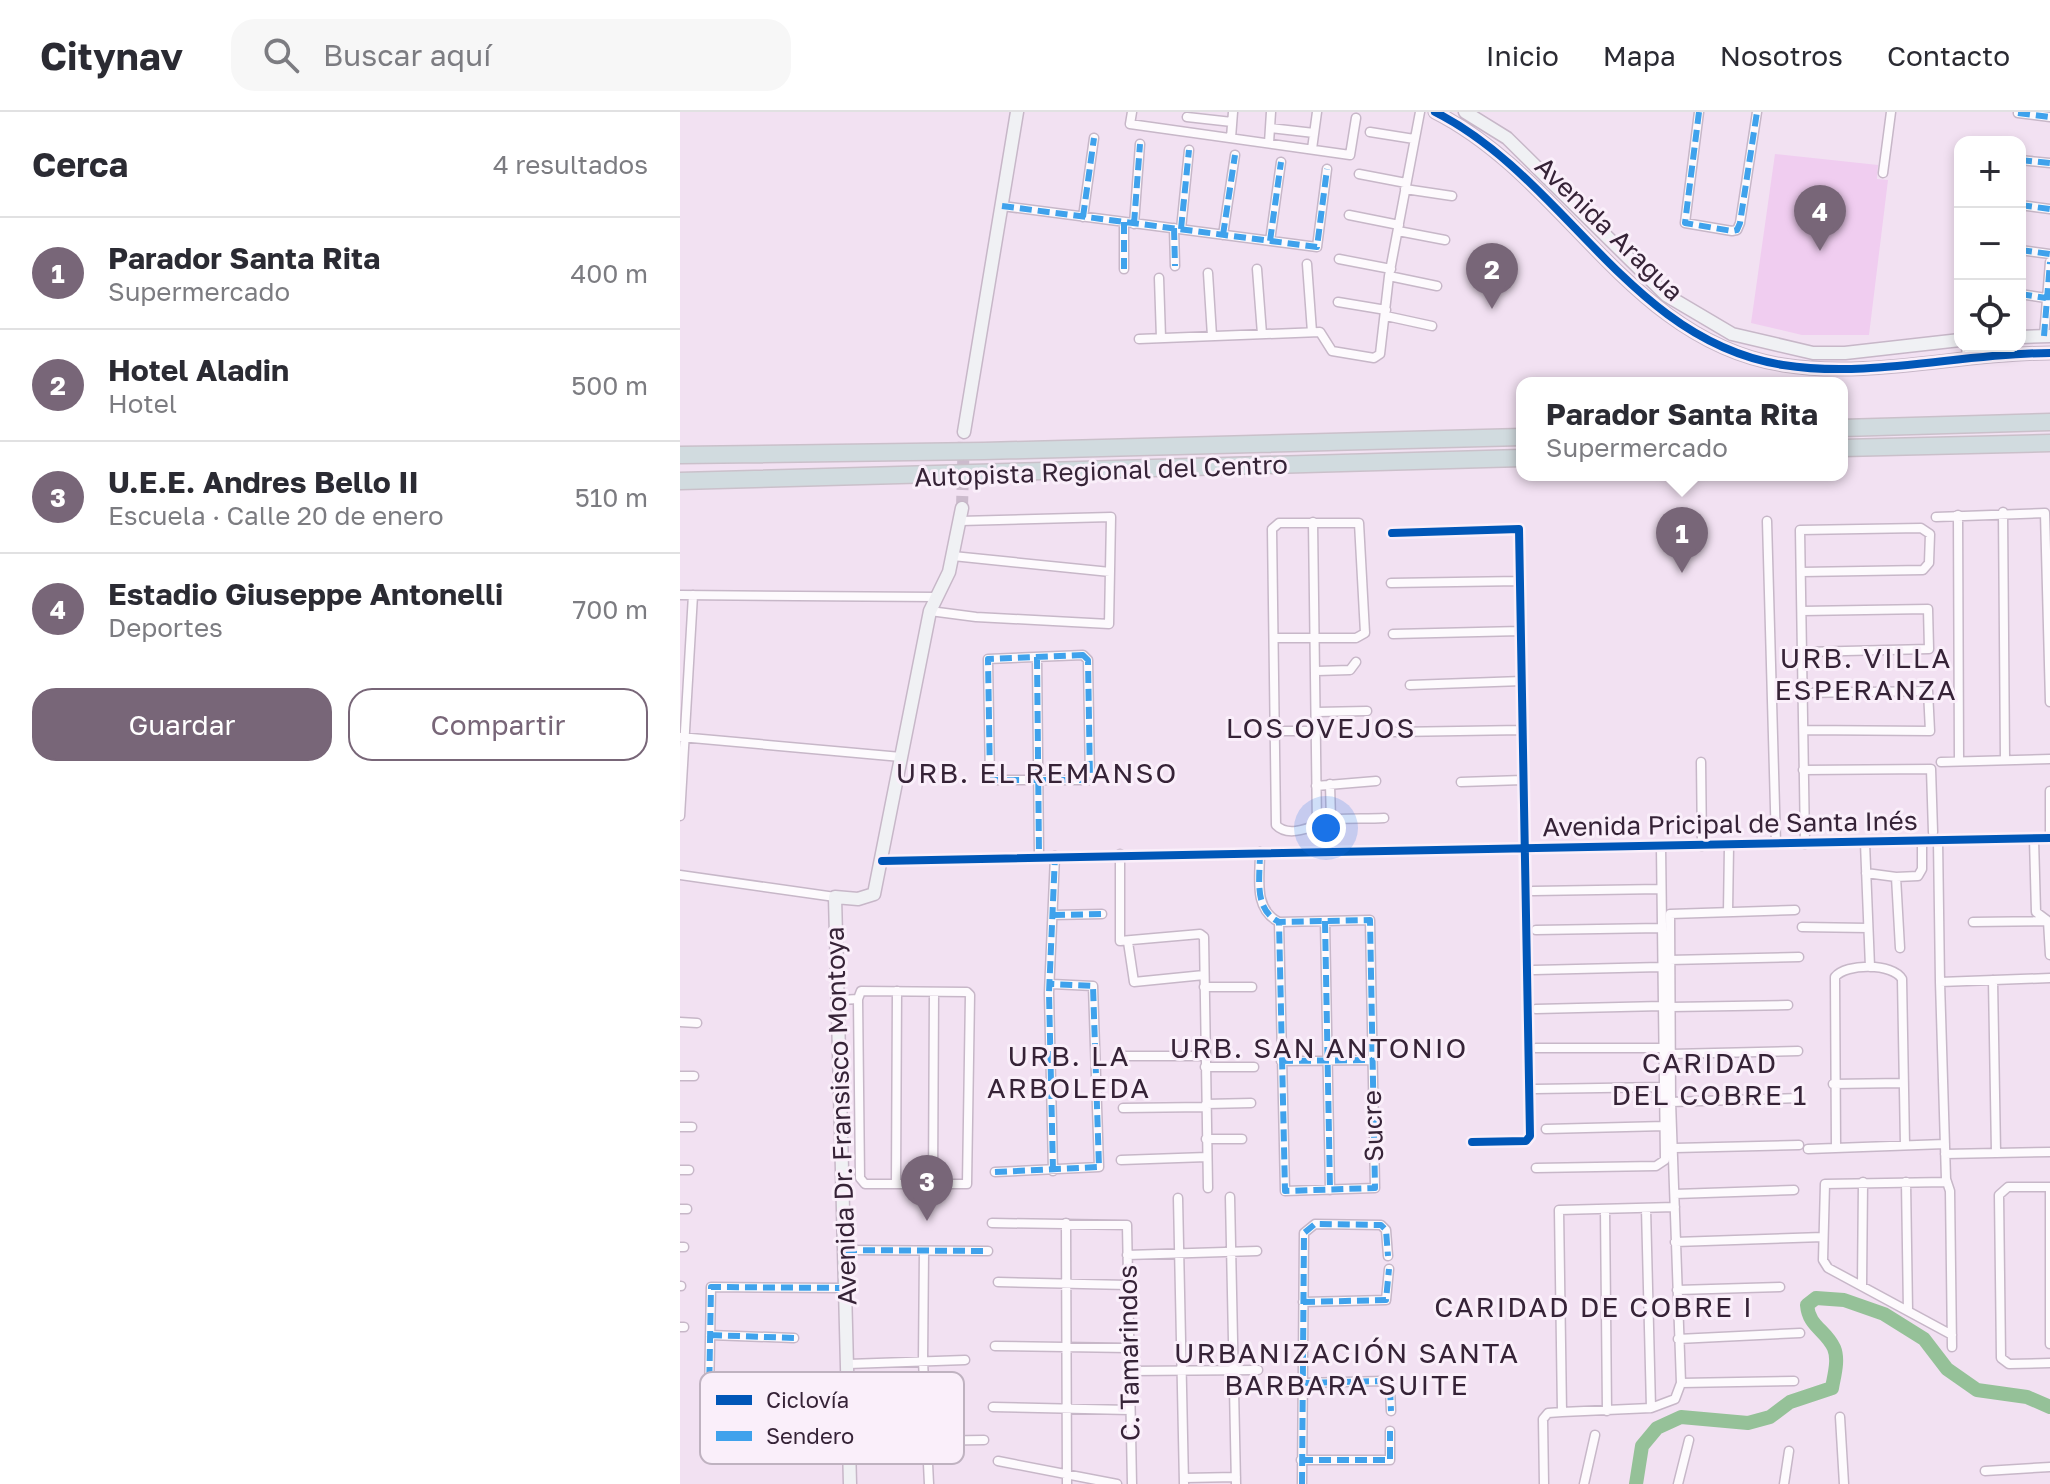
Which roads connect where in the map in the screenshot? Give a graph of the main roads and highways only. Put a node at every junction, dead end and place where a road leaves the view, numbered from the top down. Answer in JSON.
{"nodes":[{"id":1,"x":1017,"y":112,"type":"edge"},
{"id":2,"x":1435,"y":112,"type":"edge"},
{"id":3,"x":1465,"y":112,"type":"edge"},
{"id":4,"x":2047,"y":336,"type":"edge"},
{"id":5,"x":2026,"y":337,"type":"edge"},
{"id":6,"x":1954,"y":341,"type":"edge"},
{"id":7,"x":1967,"y":352,"type":"edge"},
{"id":8,"x":2050,"y":353,"type":"edge"},
{"id":9,"x":2050,"y":422,"type":"edge"},
{"id":10,"x":1848,"y":428,"type":"edge"},
{"id":11,"x":964,"y":432,"type":"tunnel mouth"},
{"id":12,"x":1516,"y":437,"type":"edge"},
{"id":13,"x":2050,"y":443,"type":"edge"},
{"id":14,"x":1848,"y":448,"type":"edge"},
{"id":15,"x":680,"y":455,"type":"edge"},
{"id":16,"x":1516,"y":458,"type":"edge"},
{"id":17,"x":680,"y":481,"type":"edge"},
{"id":18,"x":961,"y":514,"type":"tunnel mouth"},
{"id":19,"x":848,"y":1372,"type":"edge"}],
"edges":[{"from":1,"to":11,"type":"main road"},
{"from":2,"to":7,"type":"main road","name":"Avenida Aragua"},
{"from":3,"to":6,"type":"main road","name":"Avenida Aragua"},
{"from":4,"to":5,"type":"main road"},
{"from":7,"to":8,"type":"main road","name":"Avenida Aragua"},
{"from":9,"to":10,"type":"highway"},
{"from":12,"to":15,"type":"highway","name":"Autopista Regional del Centro"},
{"from":13,"to":14,"type":"highway"},
{"from":16,"to":17,"type":"highway","name":"Autopista Regional del Centro"},
{"from":18,"to":19,"type":"main road","name":"Avenida Dr. Fransisco Montoya"}]}
